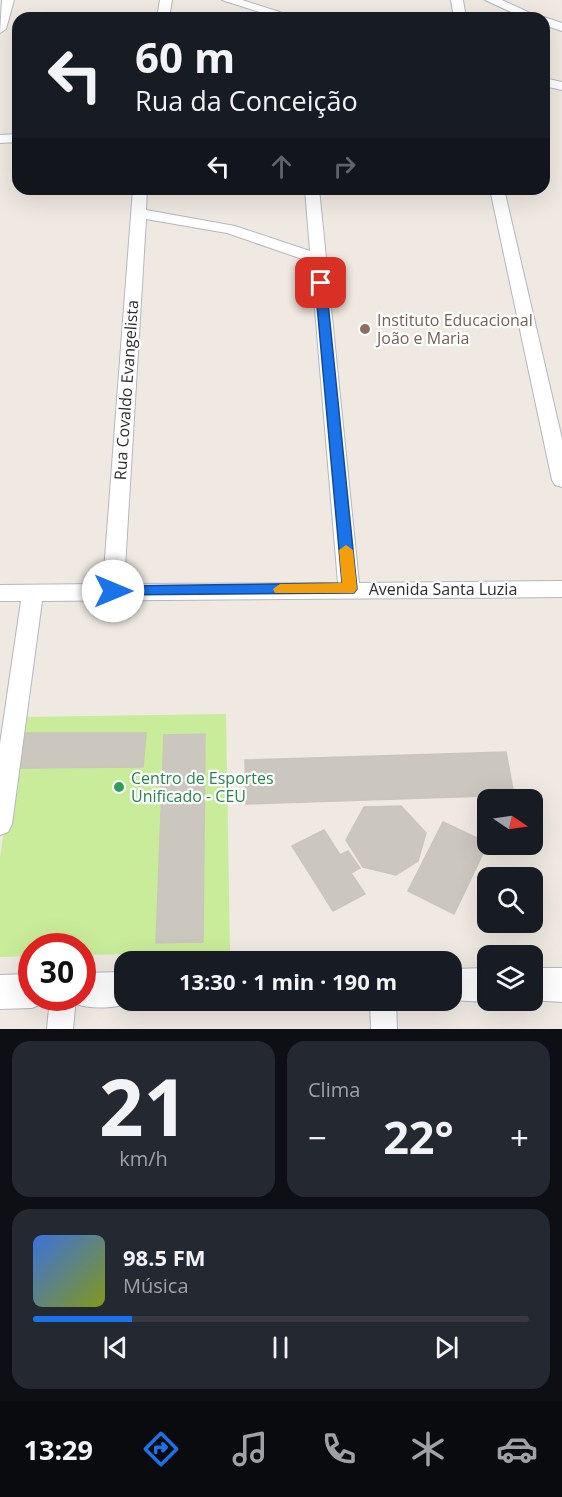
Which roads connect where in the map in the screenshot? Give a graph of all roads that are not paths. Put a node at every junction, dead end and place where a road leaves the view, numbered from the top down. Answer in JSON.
{"nodes":[{"id":1,"x":8,"y":0,"type":"edge"},
{"id":2,"x":228,"y":0,"type":"edge"},
{"id":3,"x":491,"y":0,"type":"edge"},
{"id":4,"x":271,"y":12,"type":"edge"},
{"id":5,"x":520,"y":12,"type":"edge"},
{"id":6,"x":0,"y":29,"type":"edge"},
{"id":7,"x":140,"y":195,"type":"edge"},
{"id":8,"x":313,"y":195,"type":"edge"},
{"id":9,"x":498,"y":195,"type":"edge"},
{"id":10,"x":138,"y":213,"type":"junction"},
{"id":11,"x":319,"y":260,"type":"junction"},
{"id":12,"x":562,"y":480,"type":"edge"},
{"id":13,"x":349,"y":589,"type":"junction"},
{"id":14,"x":562,"y":589,"type":"edge"},
{"id":15,"x":113,"y":591,"type":"junction"},
{"id":16,"x":33,"y":592,"type":"junction"},
{"id":17,"x":0,"y":593,"type":"edge"},
{"id":18,"x":0,"y":824,"type":"edge"},
{"id":19,"x":562,"y":984,"type":"edge"},
{"id":20,"x":543,"y":985,"type":"edge"},
{"id":21,"x":114,"y":989,"type":"edge"},
{"id":22,"x":96,"y":990,"type":"edge"},
{"id":23,"x":18,"y":991,"type":"edge"},
{"id":24,"x":0,"y":992,"type":"edge"},
{"id":25,"x":62,"y":1011,"type":"edge"},
{"id":26,"x":383,"y":1011,"type":"edge"},
{"id":27,"x":60,"y":1029,"type":"edge"},
{"id":28,"x":384,"y":1029,"type":"edge"}],
"edges":[{"from":1,"to":6,"type":"street"},
{"from":2,"to":4,"type":"street"},
{"from":3,"to":5,"type":"street"},
{"from":7,"to":10,"type":"street","name":"Rua Covaldo Evangelista"},
{"from":8,"to":11,"type":"street"},
{"from":9,"to":12,"type":"street"},
{"from":10,"to":11,"type":"street"},
{"from":10,"to":15,"type":"street","name":"Rua Covaldo Evangelista"},
{"from":11,"to":13,"type":"street"},
{"from":13,"to":14,"type":"street","name":"Avenida Santa Luzia"},
{"from":13,"to":15,"type":"street","name":"Avenida Santa Luzia"},
{"from":15,"to":16,"type":"street","name":"Avenida Santa Luzia"},
{"from":16,"to":17,"type":"street","name":"Avenida Santa Luzia"},
{"from":16,"to":18,"type":"street"},
{"from":19,"to":20,"type":"street"},
{"from":21,"to":22,"type":"street"},
{"from":23,"to":24,"type":"street"},
{"from":25,"to":27,"type":"street"},
{"from":26,"to":28,"type":"street"}]}
